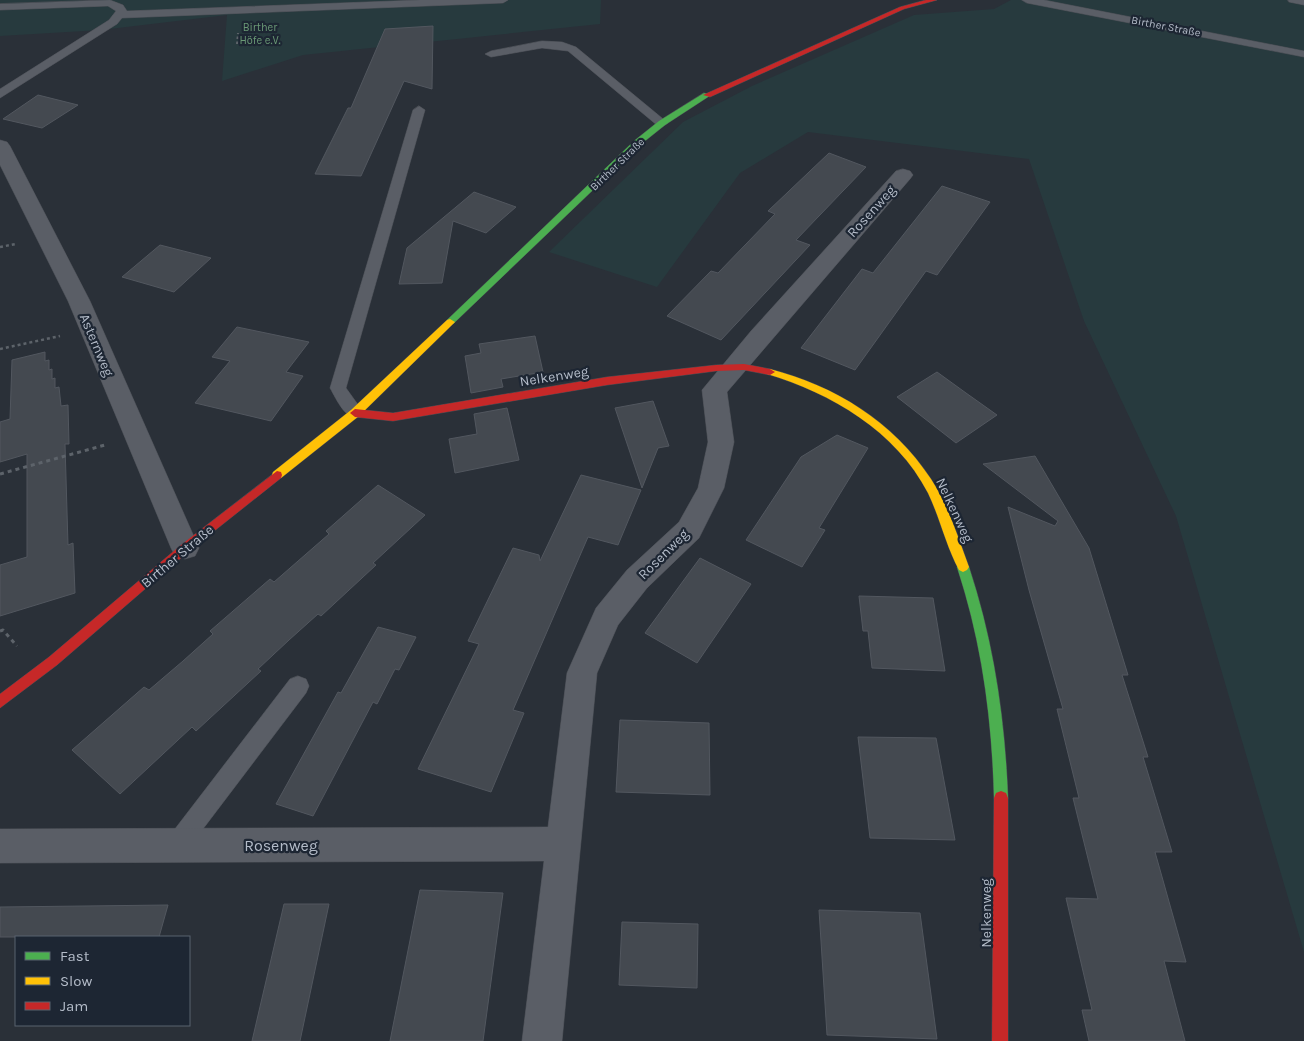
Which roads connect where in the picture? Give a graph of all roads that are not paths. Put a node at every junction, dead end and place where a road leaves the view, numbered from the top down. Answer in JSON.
{"nodes":[{"id":1,"x":128,"y":0,"type":"edge"},
{"id":2,"x":503,"y":0,"type":"edge"},
{"id":3,"x":934,"y":0,"type":"edge"},
{"id":4,"x":1027,"y":0,"type":"edge"},
{"id":5,"x":1293,"y":0,"type":"edge"},
{"id":6,"x":1304,"y":2,"type":"edge"},
{"id":7,"x":208,"y":6,"type":"edge"},
{"id":8,"x":0,"y":7,"type":"edge"},
{"id":9,"x":120,"y":13,"type":"junction"},
{"id":10,"x":491,"y":54,"type":"dead end"},
{"id":11,"x":1304,"y":54,"type":"edge"},
{"id":12,"x":0,"y":94,"type":"edge"},
{"id":13,"x":419,"y":110,"type":"dead end"},
{"id":14,"x":662,"y":123,"type":"junction"},
{"id":15,"x":0,"y":146,"type":"edge"},
{"id":16,"x":903,"y":176,"type":"dead end"},
{"id":17,"x":732,"y":368,"type":"junction"},
{"id":18,"x":355,"y":413,"type":"junction"},
{"id":19,"x":185,"y":548,"type":"junction"},
{"id":20,"x":298,"y":686,"type":"dead end"},
{"id":21,"x":0,"y":702,"type":"edge"},
{"id":22,"x":563,"y":844,"type":"junction"},
{"id":23,"x":0,"y":846,"type":"edge"},
{"id":24,"x":176,"y":846,"type":"junction"},
{"id":25,"x":542,"y":1041,"type":"edge"},
{"id":26,"x":1000,"y":1041,"type":"edge"}],
"edges":[{"from":1,"to":9,"type":"lane"},
{"from":2,"to":7,"type":"lane"},
{"from":3,"to":14,"type":"street","name":"Birther Straße"},
{"from":4,"to":11,"type":"lane","name":"Birther Straße"},
{"from":5,"to":6,"type":"lane"},
{"from":7,"to":9,"type":"lane"},
{"from":8,"to":9,"type":"lane"},
{"from":9,"to":12,"type":"lane"},
{"from":10,"to":14,"type":"lane"},
{"from":13,"to":18,"type":"lane"},
{"from":14,"to":18,"type":"street","name":"Birther Straße"},
{"from":15,"to":19,"type":"street","name":"Asternweg"},
{"from":16,"to":17,"type":"street","name":"Rosenweg"},
{"from":17,"to":18,"type":"street","name":"Nelkenweg"},
{"from":17,"to":22,"type":"street","name":"Rosenweg"},
{"from":17,"to":26,"type":"street","name":"Nelkenweg"},
{"from":18,"to":19,"type":"street","name":"Birther Straße"},
{"from":19,"to":21,"type":"street","name":"Birther Straße"},
{"from":20,"to":24,"type":"lane"},
{"from":22,"to":24,"type":"street","name":"Rosenweg"},
{"from":22,"to":25,"type":"street","name":"Rosenweg"},
{"from":23,"to":24,"type":"street","name":"Rosenweg"}]}
